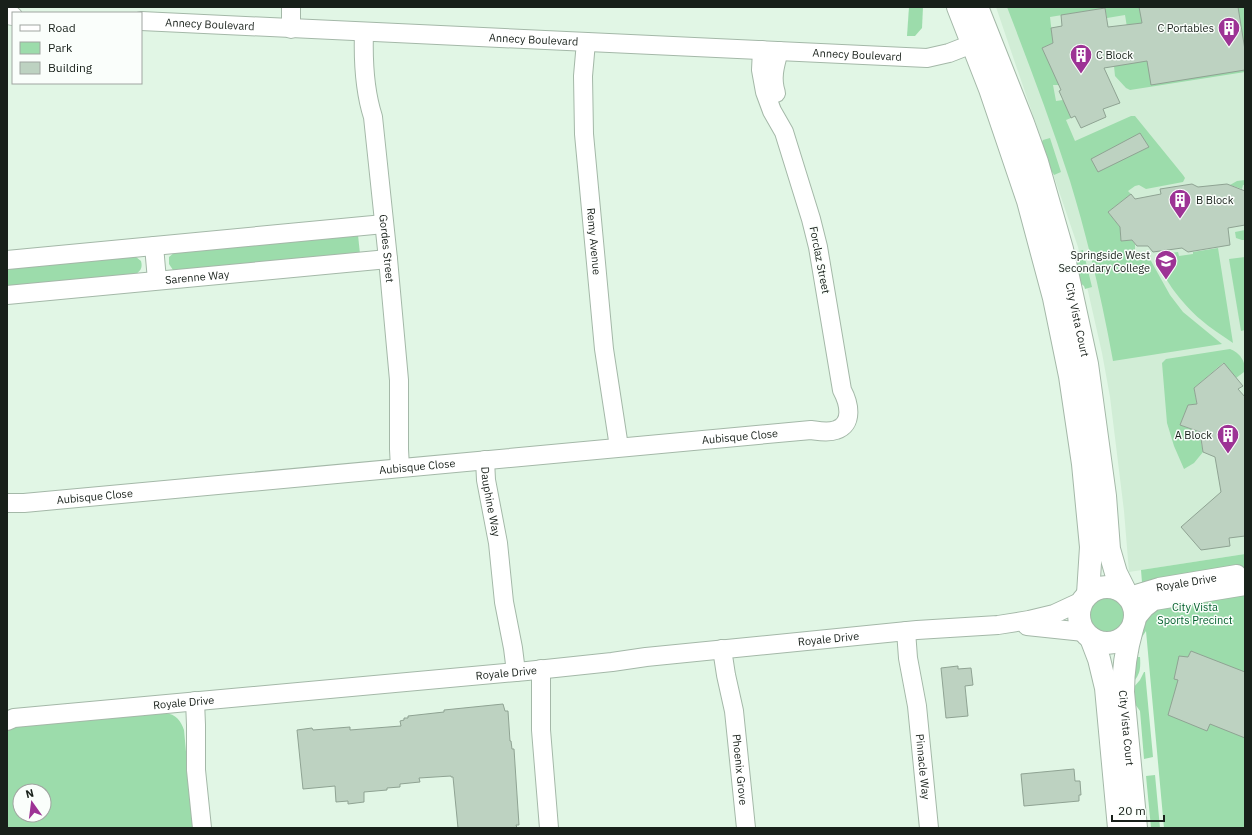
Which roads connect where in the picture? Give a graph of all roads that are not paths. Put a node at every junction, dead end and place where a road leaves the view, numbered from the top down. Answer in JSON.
{"nodes":[{"id":1,"x":281,"y":7,"type":"edge"},
{"id":2,"x":291,"y":7,"type":"edge"},
{"id":3,"x":958,"y":7,"type":"edge"},
{"id":4,"x":977,"y":7,"type":"edge"},
{"id":5,"x":142,"y":22,"type":"edge"},
{"id":6,"x":285,"y":28,"type":"junction"},
{"id":7,"x":370,"y":32,"type":"junction"},
{"id":8,"x":579,"y":41,"type":"junction"},
{"id":9,"x":980,"y":48,"type":"junction"},
{"id":10,"x":770,"y":50,"type":"junction"},
{"id":11,"x":384,"y":224,"type":"junction"},
{"id":12,"x":154,"y":246,"type":"junction"},
{"id":13,"x":388,"y":259,"type":"junction"},
{"id":14,"x":7,"y":260,"type":"edge"},
{"id":15,"x":157,"y":280,"type":"junction"},
{"id":16,"x":7,"y":295,"type":"edge"},
{"id":17,"x":842,"y":417,"type":"joint"},
{"id":18,"x":614,"y":448,"type":"junction"},
{"id":19,"x":490,"y":460,"type":"junction"},
{"id":20,"x":407,"y":468,"type":"junction"},
{"id":21,"x":13,"y":505,"type":"edge"},
{"id":22,"x":1245,"y":573,"type":"edge"},
{"id":23,"x":1245,"y":586,"type":"edge"},
{"id":24,"x":1128,"y":595,"type":"junction"},
{"id":25,"x":1085,"y":597,"type":"junction"},
{"id":26,"x":1134,"y":624,"type":"junction"},
{"id":27,"x":998,"y":625,"type":"junction"},
{"id":28,"x":911,"y":630,"type":"junction"},
{"id":29,"x":1088,"y":635,"type":"junction"},
{"id":30,"x":729,"y":648,"type":"junction"},
{"id":31,"x":522,"y":671,"type":"junction"},
{"id":32,"x":189,"y":701,"type":"junction"},
{"id":33,"x":9,"y":719,"type":"edge"},
{"id":34,"x":202,"y":828,"type":"edge"},
{"id":35,"x":549,"y":828,"type":"edge"},
{"id":36,"x":746,"y":828,"type":"edge"},
{"id":37,"x":929,"y":828,"type":"edge"},
{"id":38,"x":1119,"y":828,"type":"edge"},
{"id":39,"x":1136,"y":828,"type":"edge"}],
"edges":[{"from":1,"to":6,"type":"street"},
{"from":2,"to":6,"type":"street"},
{"from":3,"to":9,"type":"street","name":"City Vista Court"},
{"from":4,"to":9,"type":"street","name":"City Vista Court"},
{"from":5,"to":6,"type":"street","name":"Annecy Boulevard"},
{"from":6,"to":7,"type":"street","name":"Annecy Boulevard"},
{"from":7,"to":8,"type":"street","name":"Annecy Boulevard"},
{"from":7,"to":11,"type":"street","name":"Gordes Street"},
{"from":8,"to":10,"type":"street","name":"Annecy Boulevard"},
{"from":8,"to":18,"type":"street","name":"Remy Avenue"},
{"from":9,"to":10,"type":"street","name":"Annecy Boulevard"},
{"from":9,"to":24,"type":"street","name":"City Vista Court"},
{"from":9,"to":25,"type":"street","name":"City Vista Court"},
{"from":10,"to":17,"type":"street","name":"Forclaz Street"},
{"from":11,"to":12,"type":"street"},
{"from":11,"to":13,"type":"street","name":"Gordes Street"},
{"from":12,"to":14,"type":"street"},
{"from":12,"to":15,"type":"street"},
{"from":13,"to":15,"type":"street","name":"Sarenne Way"},
{"from":13,"to":20,"type":"street","name":"Gordes Street"},
{"from":15,"to":16,"type":"street","name":"Sarenne Way"},
{"from":17,"to":18,"type":"street","name":"Aubisque Close"},
{"from":18,"to":19,"type":"street","name":"Aubisque Close"},
{"from":19,"to":20,"type":"street","name":"Aubisque Close"},
{"from":19,"to":31,"type":"street","name":"Dauphine Way"},
{"from":20,"to":21,"type":"street","name":"Aubisque Close"},
{"from":22,"to":24,"type":"street","name":"Royale Drive"},
{"from":23,"to":26,"type":"street","name":"Royale Drive"},
{"from":24,"to":25,"type":"street"},
{"from":24,"to":26,"type":"street"},
{"from":25,"to":27,"type":"street"},
{"from":25,"to":29,"type":"street"},
{"from":26,"to":29,"type":"street"},
{"from":26,"to":39,"type":"street","name":"City Vista Court"},
{"from":27,"to":28,"type":"street","name":"Royale Drive"},
{"from":27,"to":29,"type":"street"},
{"from":28,"to":30,"type":"street","name":"Royale Drive"},
{"from":28,"to":37,"type":"street","name":"Pinnacle Way"},
{"from":29,"to":38,"type":"street","name":"City Vista Court"},
{"from":30,"to":31,"type":"street","name":"Royale Drive"},
{"from":30,"to":36,"type":"street","name":"Phoenix Grove"},
{"from":31,"to":32,"type":"street","name":"Royale Drive"},
{"from":31,"to":35,"type":"street","name":"Dauphine Way"},
{"from":32,"to":33,"type":"street","name":"Royale Drive"},
{"from":32,"to":34,"type":"street"}]}
